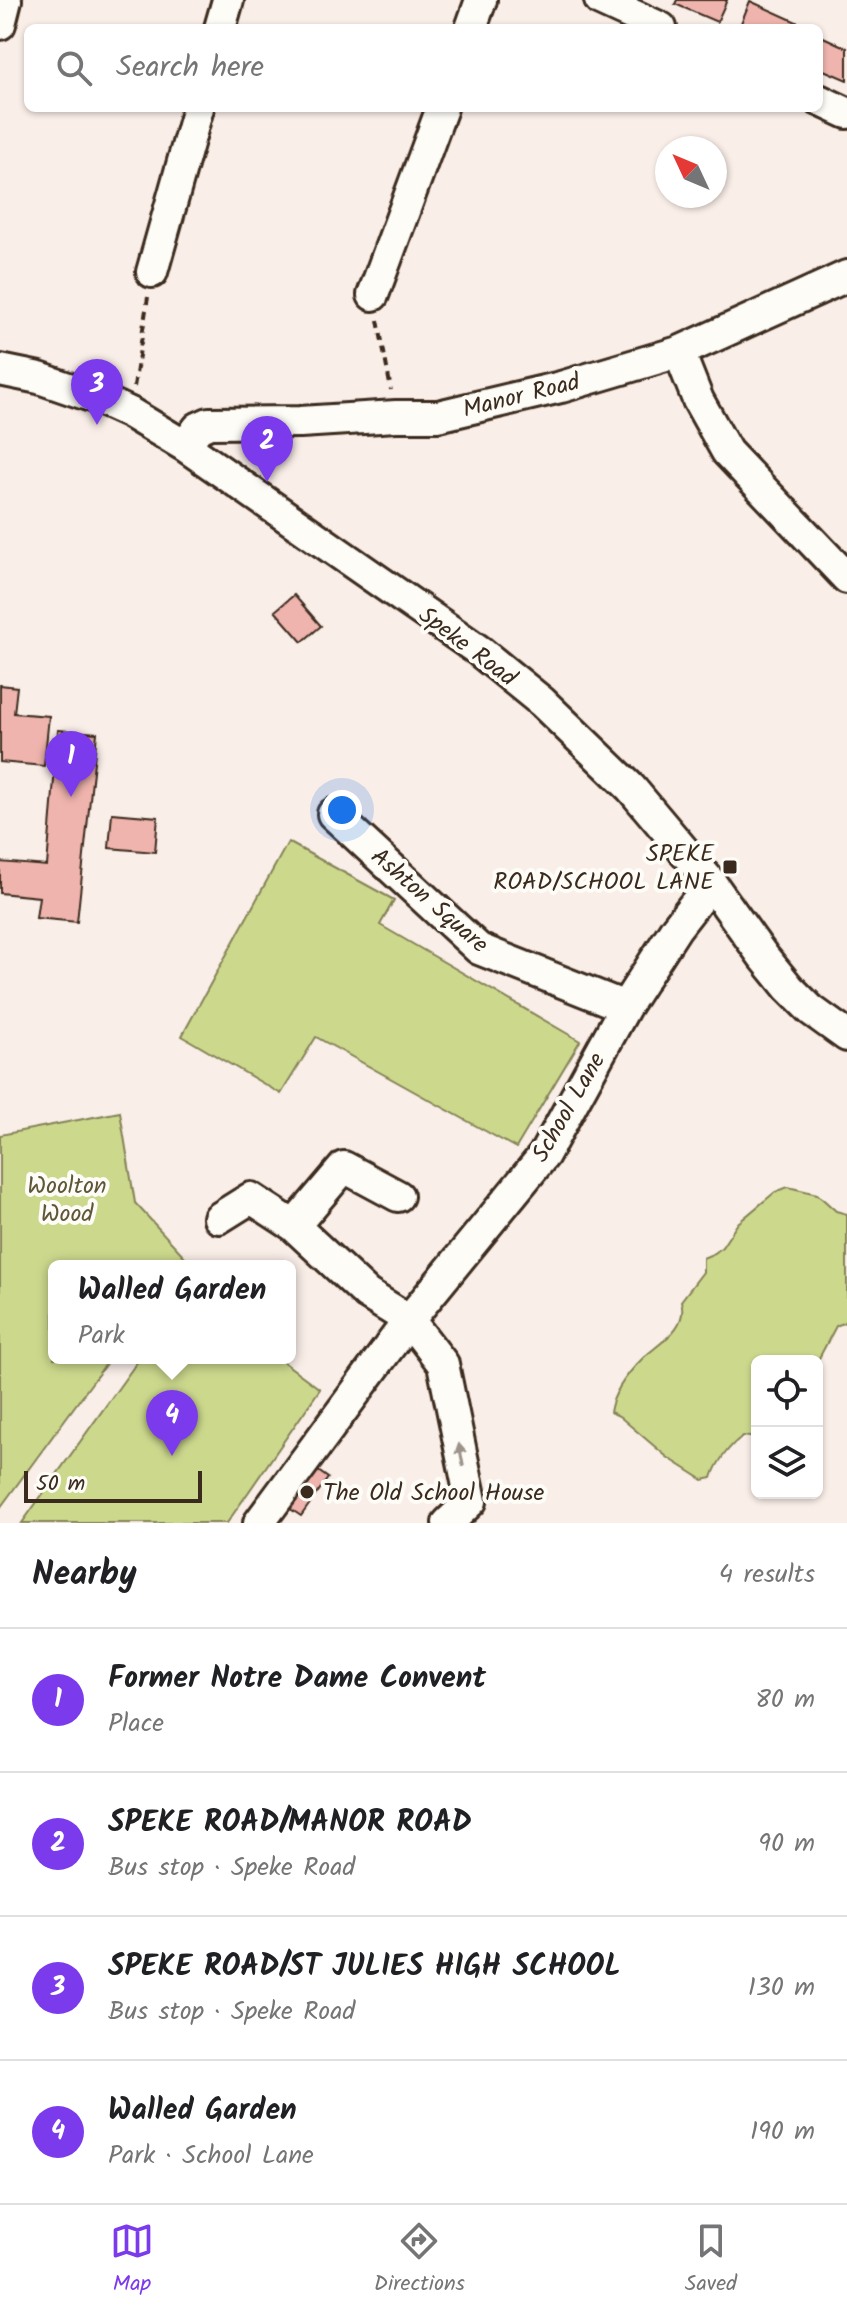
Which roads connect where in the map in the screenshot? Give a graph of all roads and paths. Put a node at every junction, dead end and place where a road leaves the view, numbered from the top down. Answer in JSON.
{"nodes":[{"id":1,"x":6,"y":0,"type":"edge"},
{"id":2,"x":228,"y":0,"type":"edge"},
{"id":3,"x":481,"y":0,"type":"edge"},
{"id":4,"x":600,"y":0,"type":"edge"},
{"id":5,"x":0,"y":24,"type":"edge"},
{"id":6,"x":221,"y":24,"type":"edge"},
{"id":7,"x":472,"y":24,"type":"edge"},
{"id":8,"x":652,"y":24,"type":"edge"},
{"id":9,"x":823,"y":102,"type":"edge"},
{"id":10,"x":197,"y":112,"type":"edge"},
{"id":11,"x":441,"y":112,"type":"edge"},
{"id":12,"x":847,"y":113,"type":"edge"},
{"id":13,"x":152,"y":272,"type":"joint"},
{"id":14,"x":847,"y":276,"type":"edge"},
{"id":15,"x":373,"y":295,"type":"joint"},
{"id":16,"x":679,"y":352,"type":"junction"},
{"id":17,"x":0,"y":370,"type":"edge"},
{"id":18,"x":130,"y":413,"type":"junction"},
{"id":19,"x":396,"y":416,"type":"junction"},
{"id":20,"x":185,"y":446,"type":"junction"},
{"id":21,"x":847,"y":578,"type":"edge"},
{"id":22,"x":333,"y":814,"type":"dead end"},
{"id":23,"x":711,"y":883,"type":"junction"},
{"id":24,"x":625,"y":1007,"type":"junction"},
{"id":25,"x":847,"y":1036,"type":"edge"},
{"id":26,"x":398,"y":1196,"type":"dead end"},
{"id":27,"x":219,"y":1218,"type":"dead end"},
{"id":28,"x":294,"y":1226,"type":"junction"},
{"id":29,"x":409,"y":1320,"type":"junction"},
{"id":30,"x":259,"y":1523,"type":"edge"},
{"id":31,"x":448,"y":1523,"type":"edge"}],
"edges":[{"from":1,"to":5,"type":"street"},
{"from":2,"to":6,"type":"street"},
{"from":3,"to":7,"type":"street"},
{"from":4,"to":8,"type":"street"},
{"from":9,"to":12,"type":"street"},
{"from":10,"to":13,"type":"street"},
{"from":11,"to":15,"type":"street"},
{"from":13,"to":18,"type":"path"},
{"from":14,"to":16,"type":"street","name":"Manor Road"},
{"from":15,"to":19,"type":"path"},
{"from":16,"to":19,"type":"street","name":"Manor Road"},
{"from":16,"to":21,"type":"street"},
{"from":17,"to":18,"type":"street","name":"Speke Road"},
{"from":18,"to":20,"type":"street","name":"Speke Road"},
{"from":19,"to":20,"type":"street","name":"Manor Road"},
{"from":20,"to":23,"type":"street","name":"Speke Road"},
{"from":22,"to":24,"type":"street","name":"Ashton Square"},
{"from":23,"to":24,"type":"street","name":"School Lane"},
{"from":23,"to":25,"type":"street","name":"Speke Road"},
{"from":24,"to":29,"type":"street","name":"School Lane"},
{"from":26,"to":28,"type":"street"},
{"from":27,"to":28,"type":"street"},
{"from":28,"to":29,"type":"street"},
{"from":29,"to":30,"type":"street","name":"School Lane"},
{"from":31,"to":29,"type":"street","one_way":true}]}
